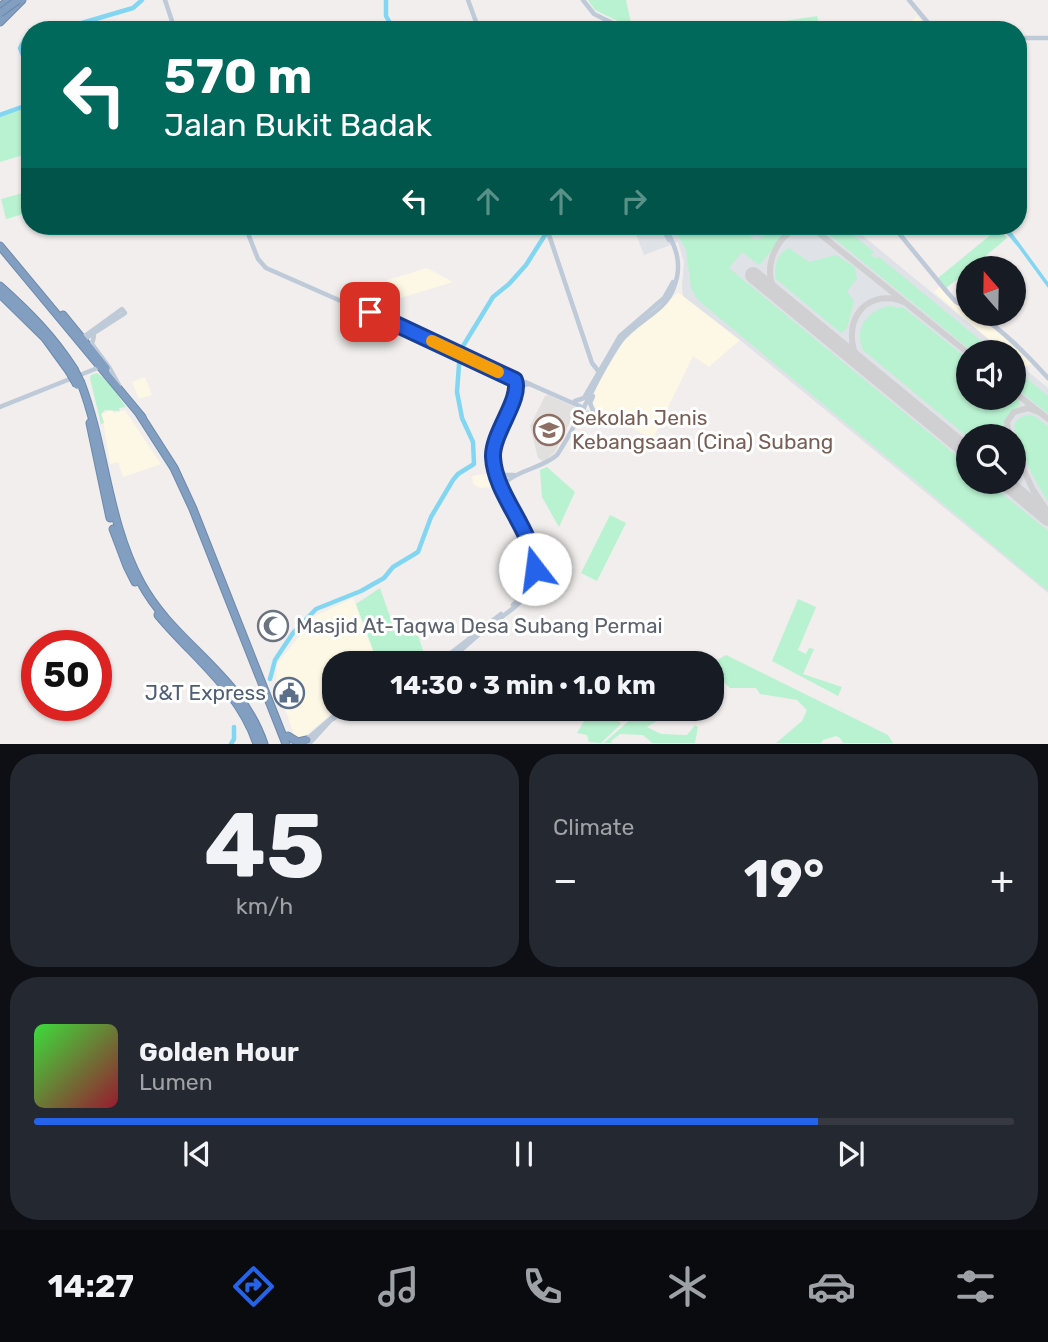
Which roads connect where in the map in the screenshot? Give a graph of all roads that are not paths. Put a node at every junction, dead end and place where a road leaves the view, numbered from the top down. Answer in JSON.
{"nodes":[{"id":1,"x":10,"y":0,"type":"edge"},
{"id":2,"x":20,"y":0,"type":"edge"},
{"id":3,"x":165,"y":0,"type":"edge"},
{"id":4,"x":468,"y":0,"type":"edge"},
{"id":5,"x":583,"y":0,"type":"edge"},
{"id":6,"x":909,"y":0,"type":"edge"},
{"id":7,"x":0,"y":7,"type":"edge"},
{"id":8,"x":0,"y":14,"type":"edge"},
{"id":9,"x":172,"y":21,"type":"edge"},
{"id":10,"x":476,"y":21,"type":"edge"},
{"id":11,"x":608,"y":21,"type":"edge"},
{"id":12,"x":926,"y":21,"type":"edge"},
{"id":13,"x":0,"y":22,"type":"edge"},
{"id":14,"x":1027,"y":38,"type":"edge"},
{"id":15,"x":1048,"y":38,"type":"edge"},
{"id":16,"x":249,"y":235,"type":"edge"},
{"id":17,"x":549,"y":235,"type":"edge"},
{"id":18,"x":667,"y":235,"type":"edge"},
{"id":19,"x":669,"y":235,"type":"edge"},
{"id":20,"x":900,"y":235,"type":"edge"},
{"id":21,"x":0,"y":240,"type":"edge"},
{"id":22,"x":0,"y":246,"type":"edge"},
{"id":23,"x":0,"y":286,"type":"edge"},
{"id":24,"x":0,"y":294,"type":"edge"},
{"id":25,"x":956,"y":302,"type":"edge"},
{"id":26,"x":124,"y":311,"type":"dead end"},
{"id":27,"x":64,"y":317,"type":"junction"},
{"id":28,"x":996,"y":326,"type":"edge"},
{"id":29,"x":95,"y":331,"type":"junction"},
{"id":30,"x":73,"y":336,"type":"junction"},
{"id":31,"x":83,"y":340,"type":"junction"},
{"id":32,"x":100,"y":366,"type":"junction"},
{"id":33,"x":490,"y":367,"type":"junction"},
{"id":34,"x":600,"y":369,"type":"junction"},
{"id":35,"x":71,"y":370,"type":"junction"},
{"id":36,"x":91,"y":372,"type":"junction"},
{"id":37,"x":1048,"y":378,"type":"edge"},
{"id":38,"x":79,"y":381,"type":"junction"},
{"id":39,"x":535,"y":385,"type":"junction"},
{"id":40,"x":595,"y":385,"type":"junction"},
{"id":41,"x":121,"y":388,"type":"junction"},
{"id":42,"x":517,"y":389,"type":"junction"},
{"id":43,"x":567,"y":400,"type":"junction"},
{"id":44,"x":577,"y":404,"type":"junction"},
{"id":45,"x":133,"y":406,"type":"junction"},
{"id":46,"x":0,"y":407,"type":"edge"},
{"id":47,"x":584,"y":408,"type":"junction"},
{"id":48,"x":140,"y":415,"type":"junction"},
{"id":49,"x":580,"y":415,"type":"junction"},
{"id":50,"x":574,"y":426,"type":"junction"},
{"id":51,"x":495,"y":468,"type":"junction"},
{"id":52,"x":515,"y":475,"type":"junction"},
{"id":53,"x":193,"y":509,"type":"junction"},
{"id":54,"x":454,"y":651,"type":"edge"},
{"id":55,"x":459,"y":651,"type":"edge"},
{"id":56,"x":329,"y":721,"type":"edge"},
{"id":57,"x":330,"y":721,"type":"edge"},
{"id":58,"x":257,"y":732,"type":"junction"},
{"id":59,"x":288,"y":741,"type":"edge"},
{"id":60,"x":306,"y":742,"type":"edge"},
{"id":61,"x":257,"y":744,"type":"edge"},
{"id":62,"x":264,"y":744,"type":"edge"}],
"edges":[{"from":1,"to":7,"type":"highway","bridge":true},
{"from":1,"to":8,"type":"highway"},
{"from":2,"to":8,"type":"highway","bridge":true},
{"from":2,"to":13,"type":"highway"},
{"from":3,"to":9,"type":"main road"},
{"from":4,"to":10,"type":"main road"},
{"from":5,"to":11,"type":"main road"},
{"from":6,"to":12,"type":"main road"},
{"from":14,"to":15,"type":"main road"},
{"from":16,"to":33,"type":"main road"},
{"from":17,"to":34,"type":"main road"},
{"from":18,"to":34,"type":"main road"},
{"from":19,"to":40,"type":"main road"},
{"from":20,"to":25,"type":"main road"},
{"from":21,"to":27,"type":"highway"},
{"from":22,"to":30,"type":"highway"},
{"from":23,"to":35,"type":"highway"},
{"from":24,"to":35,"type":"highway"},
{"from":26,"to":29,"type":"main road"},
{"from":27,"to":29,"type":"main road"},
{"from":27,"to":31,"type":"highway"},
{"from":28,"to":37,"type":"main road"},
{"from":29,"to":31,"type":"main road"},
{"from":29,"to":41,"type":"main road"},
{"from":30,"to":31,"type":"main road"},
{"from":30,"to":32,"type":"highway"},
{"from":31,"to":32,"type":"highway"},
{"from":31,"to":32,"type":"main road"},
{"from":32,"to":36,"type":"highway"},
{"from":32,"to":36,"type":"highway"},
{"from":32,"to":41,"type":"highway"},
{"from":32,"to":45,"type":"highway"},
{"from":33,"to":39,"type":"main road"},
{"from":33,"to":42,"type":"main road"},
{"from":34,"to":43,"type":"main road"},
{"from":35,"to":38,"type":"highway","bridge":true},
{"from":36,"to":38,"type":"main road"},
{"from":38,"to":46,"type":"main road"},
{"from":38,"to":58,"type":"highway"},
{"from":39,"to":42,"type":"main road"},
{"from":39,"to":43,"type":"main road"},
{"from":40,"to":47,"type":"main road"},
{"from":40,"to":50,"type":"main road"},
{"from":41,"to":45,"type":"highway"},
{"from":42,"to":51,"type":"main road"},
{"from":43,"to":44,"type":"main road"},
{"from":44,"to":47,"type":"main road"},
{"from":44,"to":49,"type":"main road"},
{"from":45,"to":48,"type":"highway"},
{"from":47,"to":49,"type":"main road"},
{"from":48,"to":53,"type":"highway"},
{"from":48,"to":53,"type":"highway"},
{"from":49,"to":50,"type":"main road"},
{"from":50,"to":52,"type":"main road"},
{"from":51,"to":52,"type":"main road"},
{"from":51,"to":54,"type":"main road"},
{"from":52,"to":55,"type":"main road"},
{"from":53,"to":59,"type":"highway"},
{"from":56,"to":60,"type":"main road"},
{"from":57,"to":60,"type":"main road"},
{"from":58,"to":61,"type":"highway"},
{"from":58,"to":62,"type":"highway"},
{"from":59,"to":60,"type":"highway"}]}
